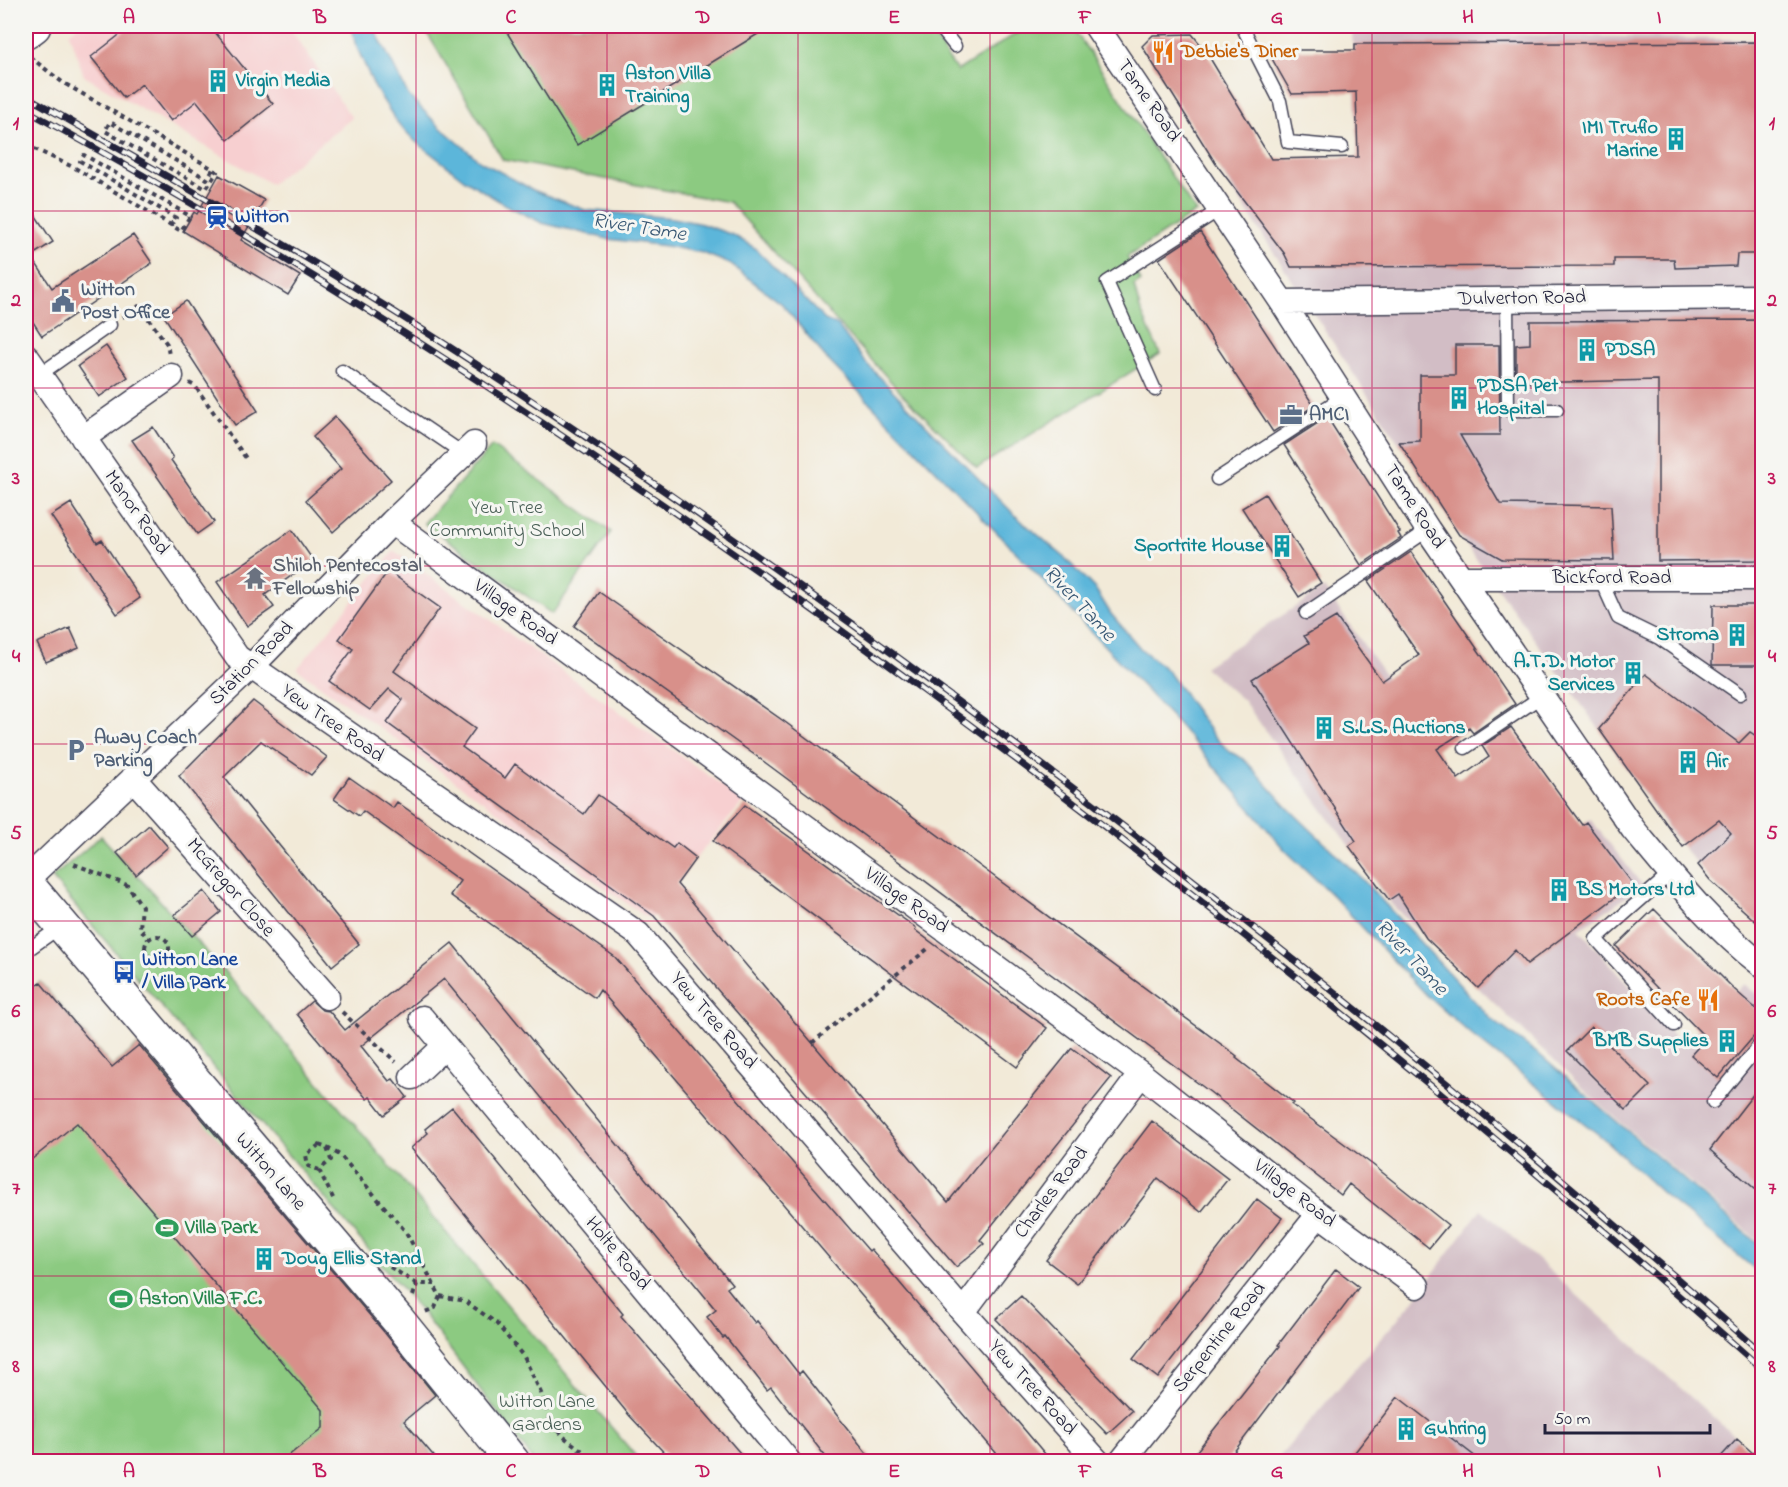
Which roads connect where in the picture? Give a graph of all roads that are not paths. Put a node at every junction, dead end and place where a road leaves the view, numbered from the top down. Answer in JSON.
{"nodes":[{"id":1,"x":34,"y":26,"type":"edge"},
{"id":2,"x":939,"y":26,"type":"edge"},
{"id":3,"x":1096,"y":26,"type":"edge"},
{"id":4,"x":1242,"y":26,"type":"edge"},
{"id":5,"x":26,"y":32,"type":"edge"},
{"id":6,"x":955,"y":46,"type":"dead end"},
{"id":7,"x":1342,"y":147,"type":"dead end"},
{"id":8,"x":1219,"y":210,"type":"junction"},
{"id":9,"x":1762,"y":297,"type":"edge"},
{"id":10,"x":1507,"y":299,"type":"junction"},
{"id":11,"x":1282,"y":302,"type":"junction"},
{"id":12,"x":110,"y":325,"type":"road end"},
{"id":13,"x":32,"y":365,"type":"edge"},
{"id":14,"x":342,"y":371,"type":"dead end"},
{"id":15,"x":171,"y":376,"type":"road end"},
{"id":16,"x":1155,"y":390,"type":"dead end"},
{"id":17,"x":1344,"y":396,"type":"junction"},
{"id":18,"x":1557,"y":410,"type":"dead end"},
{"id":19,"x":83,"y":438,"type":"junction"},
{"id":20,"x":469,"y":449,"type":"joint"},
{"id":21,"x":1217,"y":479,"type":"dead end"},
{"id":22,"x":392,"y":522,"type":"junction"},
{"id":23,"x":1428,"y":530,"type":"junction"},
{"id":24,"x":1462,"y":578,"type":"junction"},
{"id":25,"x":1600,"y":578,"type":"junction"},
{"id":26,"x":1762,"y":578,"type":"edge"},
{"id":27,"x":1306,"y":613,"type":"dead end"},
{"id":28,"x":250,"y":668,"type":"junction"},
{"id":29,"x":1740,"y":694,"type":"dead end"},
{"id":30,"x":1542,"y":696,"type":"junction"},
{"id":31,"x":1465,"y":748,"type":"dead end"},
{"id":32,"x":133,"y":778,"type":"junction"},
{"id":33,"x":1670,"y":874,"type":"junction"},
{"id":34,"x":27,"y":888,"type":"edge"},
{"id":35,"x":60,"y":927,"type":"junction"},
{"id":36,"x":26,"y":951,"type":"edge"},
{"id":37,"x":1762,"y":965,"type":"edge"},
{"id":38,"x":327,"y":997,"type":"road end"},
{"id":39,"x":423,"y":1018,"type":"dead end"},
{"id":40,"x":1674,"y":1025,"type":"dead end"},
{"id":41,"x":1762,"y":1041,"type":"edge"},
{"id":42,"x":445,"y":1046,"type":"junction"},
{"id":43,"x":1141,"y":1074,"type":"junction"},
{"id":44,"x":412,"y":1077,"type":"road end"},
{"id":45,"x":1713,"y":1102,"type":"dead end"},
{"id":46,"x":1319,"y":1214,"type":"junction"},
{"id":47,"x":1417,"y":1286,"type":"dead end"},
{"id":48,"x":963,"y":1312,"type":"junction"},
{"id":49,"x":513,"y":1461,"type":"edge"},
{"id":50,"x":789,"y":1461,"type":"edge"},
{"id":51,"x":1098,"y":1461,"type":"edge"},
{"id":52,"x":1121,"y":1461,"type":"edge"}],
"edges":[{"from":1,"to":5,"type":"main road"},
{"from":2,"to":6,"type":"lane"},
{"from":3,"to":8,"type":"street","name":"Tame Road"},
{"from":4,"to":7,"type":"lane"},
{"from":8,"to":11,"type":"street","name":"Tame Road"},
{"from":8,"to":16,"type":"lane"},
{"from":9,"to":10,"type":"street","name":"Dulverton Road"},
{"from":10,"to":11,"type":"street","name":"Dulverton Road"},
{"from":10,"to":18,"type":"lane"},
{"from":11,"to":17,"type":"street","name":"Tame Road"},
{"from":12,"to":13,"type":"lane"},
{"from":13,"to":19,"type":"street","name":"Manor Road"},
{"from":14,"to":20,"type":"lane"},
{"from":15,"to":19,"type":"street"},
{"from":17,"to":21,"type":"lane"},
{"from":17,"to":23,"type":"street","name":"Tame Road"},
{"from":19,"to":28,"type":"street","name":"Manor Road"},
{"from":20,"to":22,"type":"street","name":"Station Road"},
{"from":22,"to":28,"type":"street","name":"Station Road"},
{"from":22,"to":43,"type":"street","name":"Village Road"},
{"from":23,"to":24,"type":"street","name":"Tame Road"},
{"from":23,"to":27,"type":"lane"},
{"from":24,"to":25,"type":"street","name":"Bickford Road"},
{"from":24,"to":30,"type":"street","name":"Tame Road"},
{"from":25,"to":26,"type":"street","name":"Bickford Road"},
{"from":25,"to":29,"type":"lane"},
{"from":28,"to":32,"type":"street","name":"Station Road"},
{"from":28,"to":48,"type":"street","name":"Yew Tree Road"},
{"from":30,"to":31,"type":"lane"},
{"from":30,"to":33,"type":"street","name":"Tame Road"},
{"from":32,"to":34,"type":"street","name":"Station Road"},
{"from":32,"to":38,"type":"street","name":"McGregor Close"},
{"from":33,"to":37,"type":"street","name":"Tame Road"},
{"from":33,"to":40,"type":"lane"},
{"from":34,"to":35,"type":"main road","name":"Witton Lane"},
{"from":35,"to":36,"type":"lane"},
{"from":35,"to":49,"type":"main road","name":"Witton Lane"},
{"from":39,"to":42,"type":"street","name":"Holte Road"},
{"from":41,"to":45,"type":"lane"},
{"from":42,"to":44,"type":"street"},
{"from":42,"to":50,"type":"street","name":"Holte Road"},
{"from":43,"to":46,"type":"street","name":"Village Road"},
{"from":43,"to":48,"type":"street","name":"Charles Road"},
{"from":46,"to":47,"type":"street","name":"Village Road"},
{"from":46,"to":52,"type":"street","name":"Serpentine Road"},
{"from":48,"to":51,"type":"street","name":"Yew Tree Road"}]}
